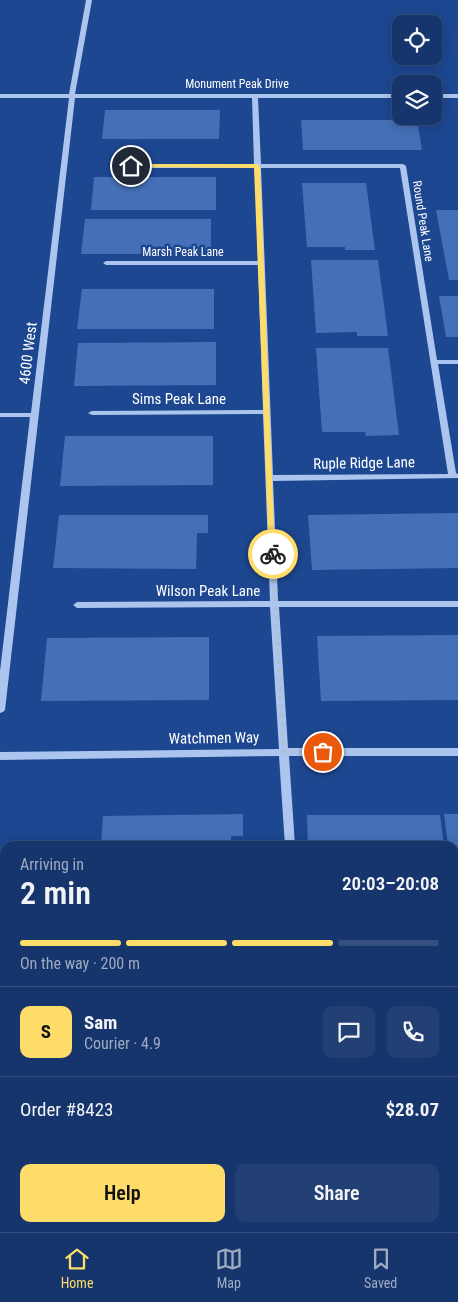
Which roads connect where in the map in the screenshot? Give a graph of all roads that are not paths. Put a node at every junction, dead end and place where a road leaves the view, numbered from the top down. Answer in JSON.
{"nodes":[{"id":1,"x":89,"y":0,"type":"edge"},
{"id":2,"x":72,"y":95,"type":"junction"},
{"id":3,"x":0,"y":96,"type":"edge"},
{"id":4,"x":255,"y":96,"type":"junction"},
{"id":5,"x":392,"y":96,"type":"edge"},
{"id":6,"x":442,"y":96,"type":"edge"},
{"id":7,"x":458,"y":96,"type":"edge"},
{"id":8,"x":113,"y":166,"type":"dead end"},
{"id":9,"x":257,"y":166,"type":"junction"},
{"id":10,"x":106,"y":263,"type":"dead end"},
{"id":11,"x":261,"y":263,"type":"junction"},
{"id":12,"x":434,"y":362,"type":"junction"},
{"id":13,"x":458,"y":362,"type":"edge"},
{"id":14,"x":267,"y":412,"type":"junction"},
{"id":15,"x":92,"y":413,"type":"dead end"},
{"id":16,"x":0,"y":415,"type":"edge"},
{"id":17,"x":35,"y":415,"type":"junction"},
{"id":18,"x":455,"y":476,"type":"edge"},
{"id":19,"x":270,"y":478,"type":"junction"},
{"id":20,"x":274,"y":604,"type":"junction"},
{"id":21,"x":458,"y":604,"type":"edge"},
{"id":22,"x":77,"y":605,"type":"dead end"},
{"id":23,"x":0,"y":710,"type":"edge"},
{"id":24,"x":284,"y":752,"type":"junction"},
{"id":25,"x":458,"y":752,"type":"edge"},
{"id":26,"x":0,"y":756,"type":"edge"},
{"id":27,"x":290,"y":841,"type":"edge"}],
"edges":[{"from":1,"to":2,"type":"street","name":"4600 West"},
{"from":2,"to":3,"type":"street","name":"Monument Peak Drive"},
{"from":2,"to":4,"type":"street","name":"Monument Peak Drive"},
{"from":2,"to":17,"type":"street","name":"4600 West"},
{"from":4,"to":5,"type":"street","name":"Monument Peak Drive"},
{"from":4,"to":9,"type":"street"},
{"from":6,"to":7,"type":"street"},
{"from":8,"to":9,"type":"street","name":"Round Peak Lane"},
{"from":9,"to":11,"type":"street"},
{"from":9,"to":12,"type":"street","name":"Round Peak Lane"},
{"from":10,"to":11,"type":"street","name":"Marsh Peak Lane"},
{"from":11,"to":14,"type":"street"},
{"from":12,"to":13,"type":"street"},
{"from":12,"to":18,"type":"street","name":"Round Peak Lane"},
{"from":14,"to":15,"type":"street","name":"Sims Peak Lane"},
{"from":14,"to":19,"type":"street"},
{"from":16,"to":17,"type":"street"},
{"from":17,"to":23,"type":"street","name":"4600 West"},
{"from":18,"to":19,"type":"street","name":"Ruple Ridge Lane"},
{"from":19,"to":20,"type":"street"},
{"from":20,"to":21,"type":"street","name":"Wilson Peak Lane"},
{"from":20,"to":22,"type":"street","name":"Wilson Peak Lane"},
{"from":20,"to":24,"type":"street"},
{"from":24,"to":25,"type":"street","name":"Watchmen Way"},
{"from":24,"to":26,"type":"street","name":"Watchmen Way"},
{"from":24,"to":27,"type":"street"}]}
